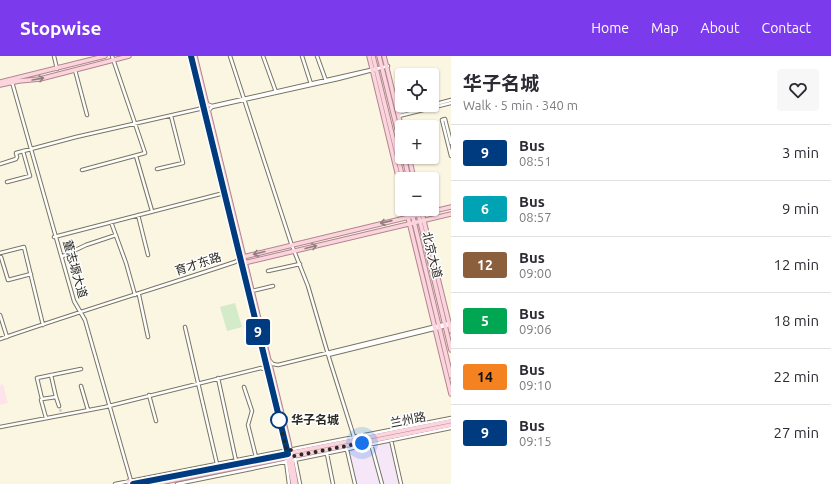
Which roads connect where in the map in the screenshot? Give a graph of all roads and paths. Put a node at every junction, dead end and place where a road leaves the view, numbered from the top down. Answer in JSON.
{"nodes":[{"id":1,"x":54,"y":56,"type":"edge"},
{"id":2,"x":105,"y":56,"type":"edge"},
{"id":3,"x":129,"y":56,"type":"edge"},
{"id":4,"x":191,"y":56,"type":"edge"},
{"id":5,"x":195,"y":56,"type":"edge"},
{"id":6,"x":230,"y":56,"type":"edge"},
{"id":7,"x":263,"y":56,"type":"edge"},
{"id":8,"x":302,"y":56,"type":"edge"},
{"id":9,"x":317,"y":56,"type":"edge"},
{"id":10,"x":369,"y":56,"type":"edge"},
{"id":11,"x":373,"y":56,"type":"edge"},
{"id":12,"x":379,"y":56,"type":"edge"},
{"id":13,"x":384,"y":56,"type":"edge"},
{"id":14,"x":112,"y":58,"type":"edge"},
{"id":15,"x":384,"y":66,"type":"junction"},
{"id":16,"x":57,"y":69,"type":"junction"},
{"id":17,"x":374,"y":69,"type":"junction"},
{"id":18,"x":75,"y":70,"type":"junction"},
{"id":19,"x":12,"y":81,"type":"junction"},
{"id":20,"x":326,"y":81,"type":"junction"},
{"id":21,"x":0,"y":84,"type":"edge"},
{"id":22,"x":311,"y":84,"type":"junction"},
{"id":23,"x":276,"y":92,"type":"junction"},
{"id":24,"x":245,"y":99,"type":"junction"},
{"id":25,"x":451,"y":102,"type":"edge"},
{"id":26,"x":205,"y":104,"type":"junction"},
{"id":27,"x":439,"y":104,"type":"edge"},
{"id":28,"x":206,"y":111,"type":"junction"},
{"id":29,"x":405,"y":112,"type":"edge"},
{"id":30,"x":398,"y":114,"type":"junction"},
{"id":31,"x":87,"y":115,"type":"dead end"},
{"id":32,"x":171,"y":116,"type":"junction"},
{"id":33,"x":396,"y":120,"type":"edge"},
{"id":34,"x":400,"y":120,"type":"edge"},
{"id":35,"x":134,"y":124,"type":"junction"},
{"id":36,"x":451,"y":143,"type":"edge"},
{"id":37,"x":31,"y":150,"type":"junction"},
{"id":38,"x":24,"y":152,"type":"junction"},
{"id":39,"x":136,"y":156,"type":"junction"},
{"id":40,"x":451,"y":156,"type":"edge"},
{"id":41,"x":0,"y":164,"type":"edge"},
{"id":42,"x":158,"y":169,"type":"dead end"},
{"id":43,"x":82,"y":170,"type":"dead end"},
{"id":44,"x":397,"y":172,"type":"edge"},
{"id":45,"x":401,"y":172,"type":"edge"},
{"id":46,"x":7,"y":182,"type":"dead end"},
{"id":47,"x":224,"y":193,"type":"junction"},
{"id":48,"x":451,"y":207,"type":"edge"},
{"id":49,"x":439,"y":209,"type":"edge"},
{"id":50,"x":152,"y":211,"type":"junction"},
{"id":51,"x":451,"y":214,"type":"edge"},
{"id":52,"x":138,"y":215,"type":"junction"},
{"id":53,"x":410,"y":216,"type":"joint"},
{"id":54,"x":421,"y":216,"type":"edge"},
{"id":55,"x":422,"y":216,"type":"edge"},
{"id":56,"x":424,"y":220,"type":"junction"},
{"id":57,"x":420,"y":221,"type":"junction"},
{"id":58,"x":111,"y":222,"type":"junction"},
{"id":59,"x":412,"y":223,"type":"junction"},
{"id":60,"x":116,"y":235,"type":"junction"},
{"id":61,"x":55,"y":236,"type":"junction"},
{"id":62,"x":292,"y":245,"type":"junction"},
{"id":63,"x":294,"y":251,"type":"junction"},
{"id":64,"x":0,"y":253,"type":"edge"},
{"id":65,"x":148,"y":255,"type":"dead end"},
{"id":66,"x":63,"y":256,"type":"dead end"},
{"id":67,"x":1,"y":257,"type":"dead end"},
{"id":68,"x":242,"y":258,"type":"junction"},
{"id":69,"x":243,"y":263,"type":"junction"},
{"id":70,"x":300,"y":264,"type":"junction"},
{"id":71,"x":268,"y":271,"type":"dead end"},
{"id":72,"x":31,"y":274,"type":"junction"},
{"id":73,"x":273,"y":286,"type":"dead end"},
{"id":74,"x":252,"y":291,"type":"junction"},
{"id":75,"x":135,"y":295,"type":"junction"},
{"id":76,"x":139,"y":295,"type":"junction"},
{"id":77,"x":80,"y":312,"type":"junction"},
{"id":78,"x":0,"y":315,"type":"edge"},
{"id":79,"x":447,"y":324,"type":"junction"},
{"id":80,"x":44,"y":325,"type":"junction"},
{"id":81,"x":185,"y":327,"type":"dead end"},
{"id":82,"x":437,"y":327,"type":"junction"},
{"id":83,"x":451,"y":331,"type":"edge"},
{"id":84,"x":7,"y":337,"type":"junction"},
{"id":85,"x":148,"y":337,"type":"dead end"},
{"id":86,"x":0,"y":340,"type":"edge"},
{"id":87,"x":451,"y":350,"type":"edge"},
{"id":88,"x":328,"y":354,"type":"junction"},
{"id":89,"x":267,"y":361,"type":"junction"},
{"id":90,"x":81,"y":369,"type":"dead end"},
{"id":91,"x":270,"y":372,"type":"junction"},
{"id":92,"x":51,"y":375,"type":"junction"},
{"id":93,"x":451,"y":376,"type":"edge"},
{"id":94,"x":218,"y":378,"type":"junction"},
{"id":95,"x":198,"y":383,"type":"junction"},
{"id":96,"x":36,"y":384,"type":"dead end"},
{"id":97,"x":81,"y":386,"type":"dead end"},
{"id":98,"x":244,"y":387,"type":"dead end"},
{"id":99,"x":451,"y":394,"type":"edge"},
{"id":100,"x":150,"y":395,"type":"junction"},
{"id":101,"x":56,"y":397,"type":"junction"},
{"id":102,"x":60,"y":406,"type":"tunnel mouth"},
{"id":103,"x":109,"y":406,"type":"junction"},
{"id":104,"x":87,"y":410,"type":"junction"},
{"id":105,"x":46,"y":418,"type":"junction"},
{"id":106,"x":451,"y":418,"type":"edge"},
{"id":107,"x":156,"y":421,"type":"dead end"},
{"id":108,"x":451,"y":421,"type":"edge"},
{"id":109,"x":451,"y":425,"type":"edge"},
{"id":110,"x":0,"y":427,"type":"edge"},
{"id":111,"x":451,"y":428,"type":"edge"},
{"id":112,"x":354,"y":437,"type":"junction"},
{"id":113,"x":391,"y":440,"type":"junction"},
{"id":114,"x":371,"y":444,"type":"junction"},
{"id":115,"x":347,"y":450,"type":"junction"},
{"id":116,"x":327,"y":454,"type":"junction"},
{"id":117,"x":290,"y":456,"type":"junction"},
{"id":118,"x":256,"y":457,"type":"junction"},
{"id":119,"x":236,"y":460,"type":"junction"},
{"id":120,"x":217,"y":464,"type":"junction"},
{"id":121,"x":131,"y":483,"type":"edge"},
{"id":122,"x":116,"y":484,"type":"edge"},
{"id":123,"x":154,"y":484,"type":"edge"},
{"id":124,"x":177,"y":484,"type":"edge"},
{"id":125,"x":289,"y":484,"type":"edge"},
{"id":126,"x":292,"y":484,"type":"edge"},
{"id":127,"x":296,"y":484,"type":"edge"},
{"id":128,"x":300,"y":484,"type":"edge"},
{"id":129,"x":333,"y":484,"type":"edge"},
{"id":130,"x":355,"y":484,"type":"edge"},
{"id":131,"x":382,"y":484,"type":"edge"},
{"id":132,"x":401,"y":484,"type":"edge"}],
"edges":[{"from":1,"to":16,"type":"street"},
{"from":2,"to":16,"type":"main road"},
{"from":3,"to":14,"type":"main road"},
{"from":4,"to":26,"type":"main road"},
{"from":5,"to":26,"type":"main road"},
{"from":6,"to":24,"type":"street"},
{"from":7,"to":23,"type":"street"},
{"from":8,"to":22,"type":"street"},
{"from":9,"to":20,"type":"street"},
{"from":10,"to":17,"type":"main road"},
{"from":11,"to":17,"type":"main road"},
{"from":12,"to":15,"type":"main road"},
{"from":13,"to":15,"type":"main road"},
{"from":14,"to":18,"type":"main road"},
{"from":14,"to":35,"type":"street"},
{"from":15,"to":17,"type":"street"},
{"from":15,"to":30,"type":"main road"},
{"from":15,"to":33,"type":"main road"},
{"from":16,"to":19,"type":"main road"},
{"from":17,"to":20,"type":"street"},
{"from":17,"to":44,"type":"main road"},
{"from":17,"to":45,"type":"main road"},
{"from":19,"to":18,"type":"main road","one_way":true},
{"from":18,"to":31,"type":"street"},
{"from":19,"to":21,"type":"main road"},
{"from":19,"to":37,"type":"street","name":"董志塬大道"},
{"from":20,"to":22,"type":"street"},
{"from":22,"to":23,"type":"street"},
{"from":23,"to":24,"type":"street"},
{"from":24,"to":26,"type":"street"},
{"from":24,"to":28,"type":"street"},
{"from":24,"to":62,"type":"street"},
{"from":25,"to":27,"type":"street"},
{"from":25,"to":30,"type":"street"},
{"from":26,"to":28,"type":"main road"},
{"from":26,"to":32,"type":"street"},
{"from":28,"to":32,"type":"street"},
{"from":28,"to":47,"type":"main road"},
{"from":28,"to":68,"type":"main road"},
{"from":29,"to":30,"type":"street"},
{"from":30,"to":34,"type":"main road"},
{"from":32,"to":35,"type":"street"},
{"from":32,"to":42,"type":"street"},
{"from":35,"to":37,"type":"street"},
{"from":35,"to":39,"type":"street"},
{"from":36,"to":40,"type":"street"},
{"from":37,"to":38,"type":"street"},
{"from":37,"to":61,"type":"street","name":"董志塬大道"},
{"from":38,"to":41,"type":"street"},
{"from":38,"to":46,"type":"street"},
{"from":39,"to":43,"type":"street"},
{"from":39,"to":50,"type":"street"},
{"from":47,"to":50,"type":"street"},
{"from":47,"to":68,"type":"main road"},
{"from":48,"to":49,"type":"main road","name":"育才东路"},
{"from":50,"to":52,"type":"street"},
{"from":51,"to":56,"type":"main road","name":"育才东路"},
{"from":52,"to":58,"type":"street"},
{"from":52,"to":65,"type":"street"},
{"from":53,"to":59,"type":"main road","name":"北京大道"},
{"from":53,"to":62,"type":"main road","name":"育才东路","one_way":true},
{"from":54,"to":57,"type":"main road","name":"北京大道"},
{"from":55,"to":56,"type":"main road"},
{"from":56,"to":57,"type":"main road","name":"育才东路"},
{"from":56,"to":79,"type":"main road"},
{"from":57,"to":59,"type":"main road","name":"育才东路"},
{"from":57,"to":79,"type":"main road","name":"北京大道"},
{"from":58,"to":60,"type":"street"},
{"from":58,"to":61,"type":"street"},
{"from":63,"to":59,"type":"main road","name":"育才东路","one_way":true},
{"from":59,"to":82,"type":"main road","name":"北京大道"},
{"from":60,"to":66,"type":"street"},
{"from":60,"to":75,"type":"street"},
{"from":61,"to":77,"type":"street","name":"董志塬大道"},
{"from":62,"to":63,"type":"street"},
{"from":62,"to":68,"type":"main road","name":"育才东路","one_way":true},
{"from":63,"to":69,"type":"main road","name":"育才东路"},
{"from":63,"to":70,"type":"street"},
{"from":64,"to":72,"type":"street"},
{"from":67,"to":72,"type":"street"},
{"from":68,"to":69,"type":"main road"},
{"from":68,"to":75,"type":"street","name":"育才东路"},
{"from":69,"to":74,"type":"main road"},
{"from":69,"to":76,"type":"street","name":"育才东路"},
{"from":69,"to":89,"type":"main road"},
{"from":70,"to":71,"type":"street"},
{"from":70,"to":88,"type":"street"},
{"from":72,"to":80,"type":"street"},
{"from":73,"to":74,"type":"street"},
{"from":74,"to":89,"type":"main road"},
{"from":75,"to":77,"type":"street","name":"育才东路"},
{"from":76,"to":77,"type":"street","name":"育才东路"},
{"from":76,"to":85,"type":"street"},
{"from":77,"to":80,"type":"street","name":"育才东路"},
{"from":77,"to":86,"type":"street","name":"育才东路"},
{"from":77,"to":103,"type":"street","name":"董志塬大道"},
{"from":78,"to":84,"type":"street"},
{"from":79,"to":82,"type":"street"},
{"from":79,"to":83,"type":"main road"},
{"from":79,"to":87,"type":"main road","name":"北京大道"},
{"from":80,"to":84,"type":"street","name":"育才东路"},
{"from":81,"to":95,"type":"street"},
{"from":82,"to":88,"type":"street"},
{"from":82,"to":93,"type":"main road","name":"北京大道"},
{"from":82,"to":99,"type":"main road"},
{"from":84,"to":86,"type":"street","name":"育才东路"},
{"from":88,"to":89,"type":"street"},
{"from":88,"to":91,"type":"street"},
{"from":88,"to":112,"type":"street"},
{"from":89,"to":91,"type":"main road"},
{"from":89,"to":94,"type":"street"},
{"from":90,"to":92,"type":"street"},
{"from":91,"to":94,"type":"street"},
{"from":91,"to":117,"type":"main road"},
{"from":92,"to":101,"type":"street"},
{"from":92,"to":101,"type":"street"},
{"from":94,"to":95,"type":"street"},
{"from":94,"to":119,"type":"street"},
{"from":95,"to":100,"type":"street"},
{"from":95,"to":120,"type":"street"},
{"from":96,"to":105,"type":"street"},
{"from":97,"to":104,"type":"street"},
{"from":98,"to":118,"type":"street"},
{"from":100,"to":103,"type":"street"},
{"from":100,"to":107,"type":"street"},
{"from":101,"to":102,"type":"street"},
{"from":103,"to":104,"type":"street"},
{"from":103,"to":121,"type":"street","name":"董志塬大道"},
{"from":104,"to":105,"type":"street"},
{"from":105,"to":110,"type":"street"},
{"from":106,"to":112,"type":"street"},
{"from":108,"to":117,"type":"main road","name":"兰州路"},
{"from":109,"to":117,"type":"main road","name":"兰州路"},
{"from":111,"to":113,"type":"street"},
{"from":112,"to":117,"type":"street"},
{"from":113,"to":114,"type":"street"},
{"from":113,"to":132,"type":"street"},
{"from":114,"to":115,"type":"street"},
{"from":114,"to":131,"type":"street"},
{"from":115,"to":116,"type":"street"},
{"from":115,"to":130,"type":"street"},
{"from":116,"to":117,"type":"street"},
{"from":116,"to":129,"type":"street"},
{"from":117,"to":118,"type":"street"},
{"from":117,"to":121,"type":"main road","name":"兰州路"},
{"from":117,"to":123,"type":"main road","name":"兰州路"},
{"from":117,"to":124,"type":"street"},
{"from":117,"to":125,"type":"street"},
{"from":117,"to":126,"type":"main road"},
{"from":117,"to":127,"type":"main road"},
{"from":117,"to":128,"type":"street"},
{"from":118,"to":119,"type":"street"},
{"from":119,"to":120,"type":"street"},
{"from":120,"to":121,"type":"street"},
{"from":121,"to":122,"type":"street"}]}
